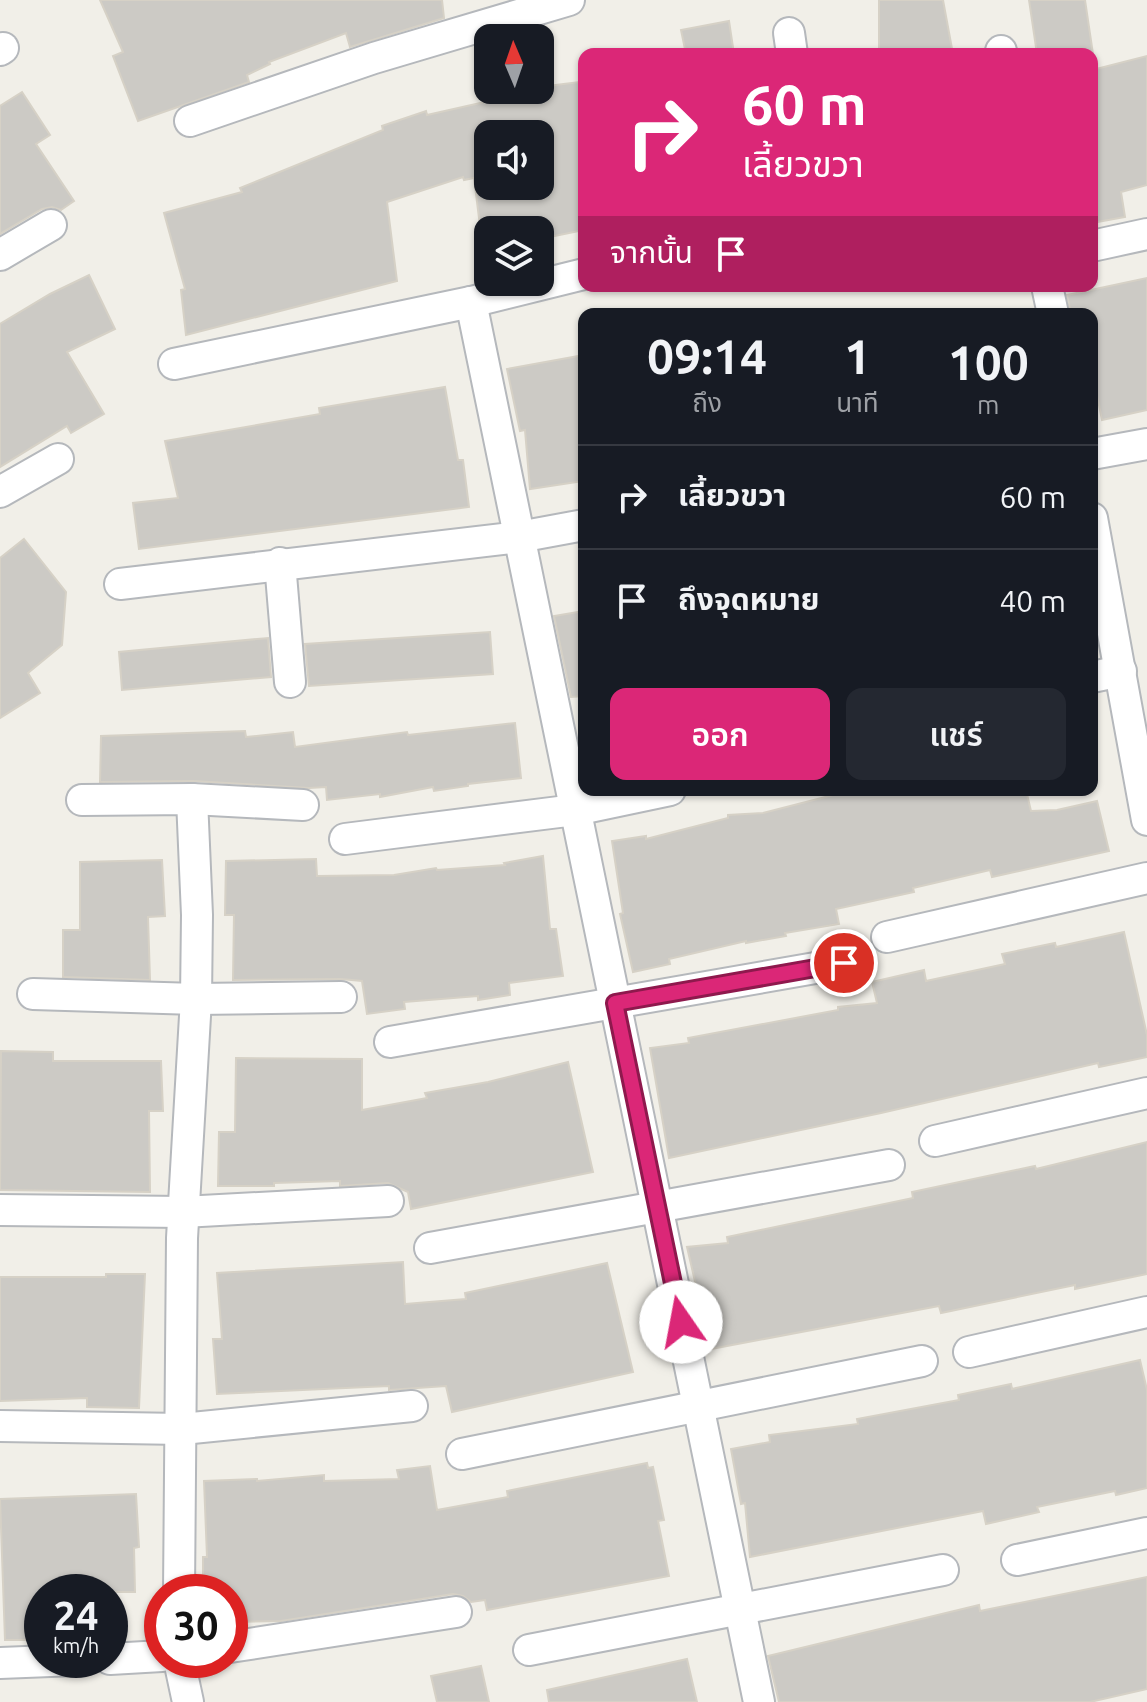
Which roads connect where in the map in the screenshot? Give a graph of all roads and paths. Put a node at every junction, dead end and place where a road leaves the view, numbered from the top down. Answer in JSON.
{"nodes":[{"id":1,"x":569,"y":0,"type":"edge"},
{"id":2,"x":190,"y":121,"type":"dead end"},
{"id":3,"x":51,"y":225,"type":"dead end"},
{"id":4,"x":1147,"y":234,"type":"edge"},
{"id":5,"x":1098,"y":245,"type":"edge"},
{"id":6,"x":0,"y":255,"type":"edge"},
{"id":7,"x":578,"y":275,"type":"edge"},
{"id":8,"x":471,"y":302,"type":"junction"},
{"id":9,"x":174,"y":364,"type":"dead end"},
{"id":10,"x":1147,"y":444,"type":"edge"},
{"id":11,"x":1098,"y":453,"type":"edge"},
{"id":12,"x":58,"y":459,"type":"dead end"},
{"id":13,"x":0,"y":492,"type":"edge"},
{"id":14,"x":578,"y":526,"type":"edge"},
{"id":15,"x":519,"y":537,"type":"junction"},
{"id":16,"x":280,"y":563,"type":"junction"},
{"id":17,"x":120,"y":584,"type":"dead end"},
{"id":18,"x":1098,"y":585,"type":"edge"},
{"id":19,"x":1106,"y":674,"type":"edge"},
{"id":20,"x":290,"y":682,"type":"dead end"},
{"id":21,"x":642,"y":796,"type":"edge"},
{"id":22,"x":192,"y":799,"type":"junction"},
{"id":23,"x":82,"y":800,"type":"dead end"},
{"id":24,"x":303,"y":805,"type":"dead end"},
{"id":25,"x":575,"y":810,"type":"junction"},
{"id":26,"x":1147,"y":820,"type":"edge"},
{"id":27,"x":345,"y":839,"type":"dead end"},
{"id":28,"x":1147,"y":878,"type":"edge"},
{"id":29,"x":887,"y":937,"type":"dead end"},
{"id":30,"x":844,"y":963,"type":"dead end"},
{"id":31,"x":33,"y":994,"type":"dead end"},
{"id":32,"x":341,"y":997,"type":"dead end"},
{"id":33,"x":196,"y":999,"type":"junction"},
{"id":34,"x":615,"y":1003,"type":"junction"},
{"id":35,"x":390,"y":1042,"type":"dead end"},
{"id":36,"x":1147,"y":1093,"type":"edge"},
{"id":37,"x":935,"y":1141,"type":"dead end"},
{"id":38,"x":889,"y":1165,"type":"dead end"},
{"id":39,"x":388,"y":1201,"type":"dead end"},
{"id":40,"x":657,"y":1207,"type":"junction"},
{"id":41,"x":0,"y":1210,"type":"edge"},
{"id":42,"x":183,"y":1212,"type":"junction"},
{"id":43,"x":430,"y":1248,"type":"dead end"},
{"id":44,"x":1147,"y":1312,"type":"edge"},
{"id":45,"x":969,"y":1352,"type":"dead end"},
{"id":46,"x":922,"y":1361,"type":"dead end"},
{"id":47,"x":412,"y":1406,"type":"dead end"},
{"id":48,"x":698,"y":1408,"type":"junction"},
{"id":49,"x":0,"y":1426,"type":"edge"},
{"id":50,"x":182,"y":1429,"type":"junction"},
{"id":51,"x":462,"y":1454,"type":"dead end"},
{"id":52,"x":1147,"y":1533,"type":"edge"},
{"id":53,"x":1017,"y":1560,"type":"dead end"},
{"id":54,"x":943,"y":1570,"type":"dead end"},
{"id":55,"x":179,"y":1574,"type":"edge"},
{"id":56,"x":740,"y":1610,"type":"junction"},
{"id":57,"x":456,"y":1612,"type":"dead end"},
{"id":58,"x":248,"y":1644,"type":"edge"},
{"id":59,"x":529,"y":1650,"type":"dead end"},
{"id":60,"x":24,"y":1662,"type":"edge"},
{"id":61,"x":0,"y":1663,"type":"edge"},
{"id":62,"x":183,"y":1678,"type":"edge"},
{"id":63,"x":188,"y":1702,"type":"edge"},
{"id":64,"x":759,"y":1702,"type":"edge"}],
"edges":[{"from":1,"to":2,"type":"street"},
{"from":3,"to":6,"type":"street"},
{"from":4,"to":5,"type":"street"},
{"from":7,"to":8,"type":"street"},
{"from":8,"to":9,"type":"street"},
{"from":8,"to":15,"type":"street"},
{"from":10,"to":11,"type":"street"},
{"from":12,"to":13,"type":"street"},
{"from":14,"to":15,"type":"street"},
{"from":15,"to":16,"type":"street"},
{"from":15,"to":25,"type":"street"},
{"from":16,"to":17,"type":"street"},
{"from":16,"to":20,"type":"street"},
{"from":18,"to":19,"type":"street"},
{"from":19,"to":26,"type":"street"},
{"from":21,"to":25,"type":"street"},
{"from":22,"to":23,"type":"street"},
{"from":22,"to":24,"type":"street"},
{"from":22,"to":33,"type":"street"},
{"from":25,"to":27,"type":"street"},
{"from":25,"to":34,"type":"street"},
{"from":28,"to":29,"type":"street"},
{"from":30,"to":34,"type":"street"},
{"from":31,"to":33,"type":"street"},
{"from":32,"to":33,"type":"street"},
{"from":33,"to":42,"type":"street"},
{"from":34,"to":35,"type":"street"},
{"from":34,"to":40,"type":"street"},
{"from":36,"to":37,"type":"street"},
{"from":38,"to":40,"type":"street"},
{"from":39,"to":42,"type":"street"},
{"from":40,"to":43,"type":"street"},
{"from":40,"to":48,"type":"street"},
{"from":41,"to":42,"type":"street"},
{"from":42,"to":50,"type":"street"},
{"from":44,"to":45,"type":"street"},
{"from":46,"to":48,"type":"street"},
{"from":47,"to":50,"type":"street"},
{"from":48,"to":51,"type":"street"},
{"from":48,"to":56,"type":"street"},
{"from":49,"to":50,"type":"street"},
{"from":50,"to":55,"type":"street"},
{"from":52,"to":53,"type":"street"},
{"from":54,"to":56,"type":"street"},
{"from":56,"to":59,"type":"street"},
{"from":56,"to":64,"type":"street"},
{"from":57,"to":58,"type":"street"},
{"from":60,"to":61,"type":"street"},
{"from":62,"to":63,"type":"street"}]}
